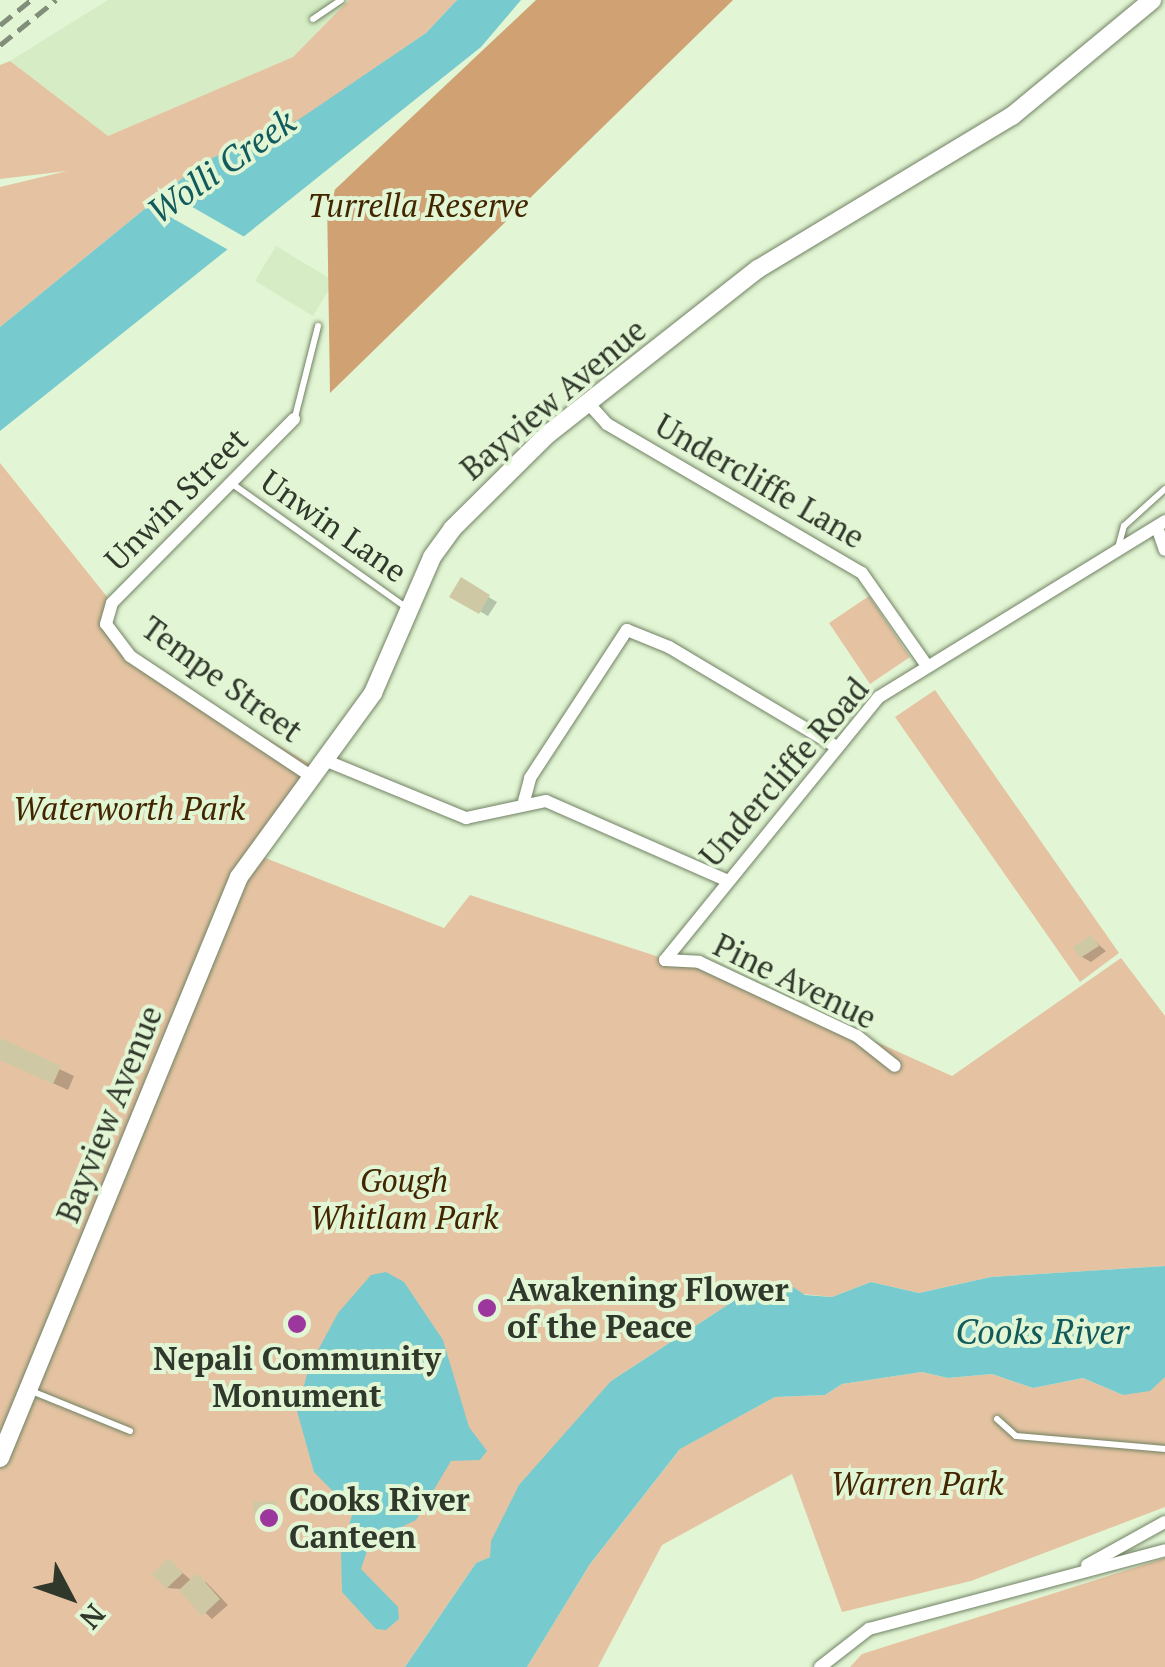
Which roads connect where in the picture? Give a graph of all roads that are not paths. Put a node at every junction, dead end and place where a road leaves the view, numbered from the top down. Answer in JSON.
{"nodes":[{"id":1,"x":340,"y":0,"type":"edge"},
{"id":2,"x":1152,"y":0,"type":"edge"},
{"id":3,"x":313,"y":19,"type":"dead end"},
{"id":4,"x":318,"y":326,"type":"dead end"},
{"id":5,"x":589,"y":404,"type":"junction"},
{"id":6,"x":294,"y":419,"type":"joint"},
{"id":7,"x":230,"y":484,"type":"junction"},
{"id":8,"x":1165,"y":489,"type":"edge"},
{"id":9,"x":1161,"y":524,"type":"edge"},
{"id":10,"x":1118,"y":548,"type":"junction"},
{"id":11,"x":1165,"y":550,"type":"edge"},
{"id":12,"x":408,"y":608,"type":"junction"},
{"id":13,"x":106,"y":624,"type":"joint"},
{"id":14,"x":927,"y":666,"type":"junction"},
{"id":15,"x":836,"y":747,"type":"junction"},
{"id":16,"x":322,"y":759,"type":"junction"},
{"id":17,"x":309,"y":775,"type":"junction"},
{"id":18,"x":523,"y":805,"type":"junction"},
{"id":19,"x":726,"y":880,"type":"junction"},
{"id":20,"x":666,"y":960,"type":"joint"},
{"id":21,"x":895,"y":1066,"type":"dead end"},
{"id":22,"x":29,"y":1390,"type":"junction"},
{"id":23,"x":997,"y":1420,"type":"dead end"},
{"id":24,"x":130,"y":1431,"type":"dead end"},
{"id":25,"x":1165,"y":1449,"type":"edge"},
{"id":26,"x":0,"y":1458,"type":"edge"},
{"id":27,"x":1159,"y":1525,"type":"edge"},
{"id":28,"x":1165,"y":1550,"type":"edge"},
{"id":29,"x":1072,"y":1573,"type":"junction"},
{"id":30,"x":820,"y":1667,"type":"edge"}],
"edges":[{"from":1,"to":3,"type":"lane"},
{"from":2,"to":5,"type":"main road","name":"Bayview Avenue"},
{"from":4,"to":6,"type":"lane"},
{"from":5,"to":12,"type":"main road","name":"Bayview Avenue"},
{"from":5,"to":14,"type":"street","name":"Undercliffe Lane"},
{"from":6,"to":7,"type":"street","name":"Unwin Street"},
{"from":7,"to":12,"type":"lane","name":"Unwin Lane"},
{"from":7,"to":13,"type":"street","name":"Unwin Street"},
{"from":8,"to":10,"type":"lane","name":"Undercliffe Road"},
{"from":9,"to":10,"type":"street","name":"Undercliffe Road"},
{"from":9,"to":11,"type":"street"},
{"from":10,"to":14,"type":"street","name":"Undercliffe Road"},
{"from":12,"to":16,"type":"main road","name":"Bayview Avenue"},
{"from":13,"to":17,"type":"street","name":"Tempe Street"},
{"from":14,"to":15,"type":"street","name":"Undercliffe Road"},
{"from":15,"to":18,"type":"street"},
{"from":15,"to":19,"type":"street","name":"Undercliffe Road"},
{"from":16,"to":17,"type":"main road","name":"Bayview Avenue"},
{"from":16,"to":18,"type":"street"},
{"from":17,"to":22,"type":"main road","name":"Bayview Avenue"},
{"from":18,"to":19,"type":"street"},
{"from":19,"to":20,"type":"street","name":"Undercliffe Road"},
{"from":20,"to":21,"type":"street","name":"Pine Avenue"},
{"from":22,"to":24,"type":"lane"},
{"from":22,"to":26,"type":"main road","name":"Bayview Avenue"},
{"from":23,"to":25,"type":"lane"},
{"from":27,"to":28,"type":"street"},
{"from":27,"to":29,"type":"street"},
{"from":28,"to":29,"type":"street"},
{"from":29,"to":30,"type":"street"}]}
